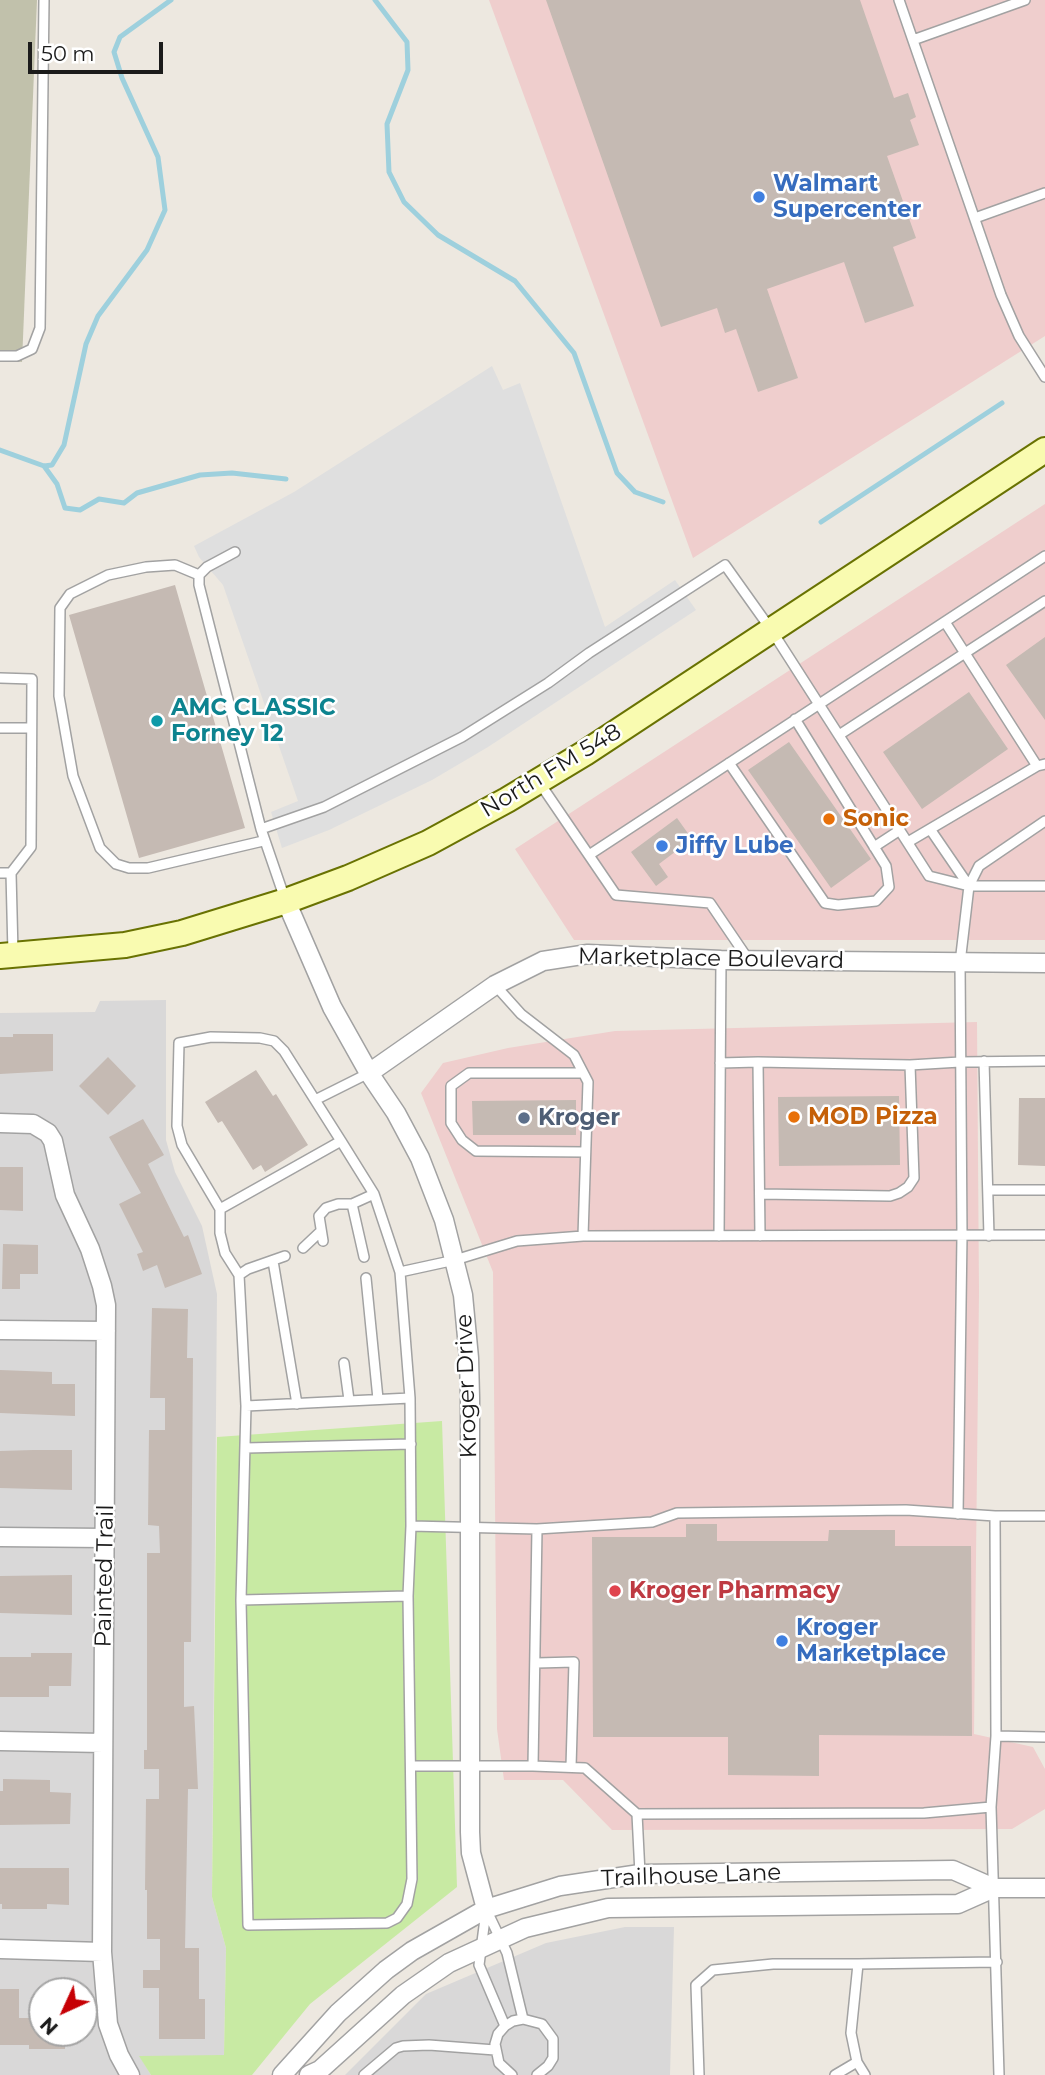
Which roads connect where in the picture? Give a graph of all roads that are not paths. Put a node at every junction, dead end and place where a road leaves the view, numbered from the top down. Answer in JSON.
{"nodes":[{"id":1,"x":44,"y":0,"type":"edge"},
{"id":2,"x":899,"y":0,"type":"edge"},
{"id":3,"x":1025,"y":0,"type":"edge"},
{"id":4,"x":913,"y":40,"type":"junction"},
{"id":5,"x":1045,"y":193,"type":"edge"},
{"id":6,"x":975,"y":218,"type":"junction"},
{"id":7,"x":0,"y":356,"type":"edge"},
{"id":8,"x":1045,"y":377,"type":"edge"},
{"id":9,"x":1045,"y":450,"type":"edge"},
{"id":10,"x":235,"y":552,"type":"dead end"},
{"id":11,"x":1045,"y":556,"type":"edge"},
{"id":12,"x":199,"y":575,"type":"junction"},
{"id":13,"x":1045,"y":601,"type":"edge"},
{"id":14,"x":945,"y":622,"type":"junction"},
{"id":15,"x":772,"y":631,"type":"junction"},
{"id":16,"x":964,"y":653,"type":"junction"},
{"id":17,"x":0,"y":678,"type":"edge"},
{"id":18,"x":819,"y":704,"type":"junction"},
{"id":19,"x":795,"y":719,"type":"junction"},
{"id":20,"x":0,"y":728,"type":"edge"},
{"id":21,"x":31,"y":728,"type":"junction"},
{"id":22,"x":839,"y":735,"type":"junction"},
{"id":23,"x":729,"y":763,"type":"junction"},
{"id":24,"x":1041,"y":765,"type":"edge"},
{"id":25,"x":539,"y":782,"type":"junction"},
{"id":26,"x":1045,"y":821,"type":"edge"},
{"id":27,"x":261,"y":829,"type":"junction"},
{"id":28,"x":930,"y":829,"type":"junction"},
{"id":29,"x":901,"y":830,"type":"junction"},
{"id":30,"x":263,"y":841,"type":"junction"},
{"id":31,"x":908,"y":842,"type":"junction"},
{"id":32,"x":874,"y":847,"type":"junction"},
{"id":33,"x":589,"y":855,"type":"junction"},
{"id":34,"x":0,"y":873,"type":"edge"},
{"id":35,"x":11,"y":873,"type":"junction"},
{"id":36,"x":969,"y":886,"type":"junction"},
{"id":37,"x":1045,"y":886,"type":"edge"},
{"id":38,"x":286,"y":901,"type":"junction"},
{"id":39,"x":6,"y":955,"type":"edge"},
{"id":40,"x":748,"y":959,"type":"junction"},
{"id":41,"x":721,"y":960,"type":"junction"},
{"id":42,"x":960,"y":963,"type":"junction"},
{"id":43,"x":1045,"y":963,"type":"edge"},
{"id":44,"x":495,"y":985,"type":"junction"},
{"id":45,"x":984,"y":1061,"type":"junction"},
{"id":46,"x":1045,"y":1061,"type":"edge"},
{"id":47,"x":758,"y":1062,"type":"junction"},
{"id":48,"x":960,"y":1062,"type":"junction"},
{"id":49,"x":720,"y":1063,"type":"junction"},
{"id":50,"x":910,"y":1065,"type":"junction"},
{"id":51,"x":369,"y":1073,"type":"junction"},
{"id":52,"x":583,"y":1073,"type":"junction"},
{"id":53,"x":315,"y":1100,"type":"junction"},
{"id":54,"x":0,"y":1123,"type":"edge"},
{"id":55,"x":341,"y":1141,"type":"junction"},
{"id":56,"x":585,"y":1152,"type":"junction"},
{"id":57,"x":988,"y":1190,"type":"junction"},
{"id":58,"x":1045,"y":1190,"type":"edge"},
{"id":59,"x":374,"y":1194,"type":"junction"},
{"id":60,"x":760,"y":1194,"type":"junction"},
{"id":61,"x":352,"y":1205,"type":"junction"},
{"id":62,"x":220,"y":1209,"type":"junction"},
{"id":63,"x":1045,"y":1235,"type":"edge"},
{"id":64,"x":583,"y":1236,"type":"junction"},
{"id":65,"x":719,"y":1236,"type":"junction"},
{"id":66,"x":760,"y":1236,"type":"junction"},
{"id":67,"x":962,"y":1236,"type":"junction"},
{"id":68,"x":989,"y":1236,"type":"junction"},
{"id":69,"x":303,"y":1248,"type":"dead end"},
{"id":70,"x":285,"y":1256,"type":"dead end"},
{"id":71,"x":363,"y":1257,"type":"dead end"},
{"id":72,"x":455,"y":1260,"type":"junction"},
{"id":73,"x":273,"y":1261,"type":"junction"},
{"id":74,"x":400,"y":1272,"type":"junction"},
{"id":75,"x":239,"y":1276,"type":"junction"},
{"id":76,"x":366,"y":1278,"type":"dead end"},
{"id":77,"x":0,"y":1330,"type":"edge"},
{"id":78,"x":106,"y":1331,"type":"junction"},
{"id":79,"x":344,"y":1363,"type":"dead end"},
{"id":80,"x":410,"y":1398,"type":"junction"},
{"id":81,"x":378,"y":1399,"type":"junction"},
{"id":82,"x":349,"y":1400,"type":"junction"},
{"id":83,"x":297,"y":1404,"type":"junction"},
{"id":84,"x":246,"y":1406,"type":"junction"},
{"id":85,"x":411,"y":1444,"type":"junction"},
{"id":86,"x":246,"y":1448,"type":"junction"},
{"id":87,"x":958,"y":1514,"type":"junction"},
{"id":88,"x":995,"y":1516,"type":"junction"},
{"id":89,"x":1045,"y":1516,"type":"edge"},
{"id":90,"x":411,"y":1526,"type":"junction"},
{"id":91,"x":470,"y":1527,"type":"junction"},
{"id":92,"x":537,"y":1529,"type":"junction"},
{"id":93,"x":0,"y":1537,"type":"edge"},
{"id":94,"x":106,"y":1538,"type":"junction"},
{"id":95,"x":408,"y":1597,"type":"junction"},
{"id":96,"x":241,"y":1600,"type":"junction"},
{"id":97,"x":537,"y":1663,"type":"junction"},
{"id":98,"x":996,"y":1736,"type":"junction"},
{"id":99,"x":1045,"y":1737,"type":"edge"},
{"id":100,"x":0,"y":1741,"type":"edge"},
{"id":101,"x":103,"y":1742,"type":"junction"},
{"id":102,"x":411,"y":1766,"type":"junction"},
{"id":103,"x":533,"y":1766,"type":"junction"},
{"id":104,"x":470,"y":1767,"type":"junction"},
{"id":105,"x":571,"y":1768,"type":"junction"},
{"id":106,"x":991,"y":1807,"type":"junction"},
{"id":107,"x":637,"y":1814,"type":"junction"},
{"id":108,"x":640,"y":1874,"type":"junction"},
{"id":109,"x":994,"y":1888,"type":"junction"},
{"id":110,"x":1045,"y":1888,"type":"edge"},
{"id":111,"x":486,"y":1909,"type":"junction"},
{"id":112,"x":499,"y":1940,"type":"junction"},
{"id":113,"x":480,"y":1949,"type":"junction"},
{"id":114,"x":0,"y":1950,"type":"edge"},
{"id":115,"x":103,"y":1952,"type":"junction"},
{"id":116,"x":997,"y":1962,"type":"junction"},
{"id":117,"x":858,"y":1964,"type":"junction"},
{"id":118,"x":523,"y":2019,"type":"junction"},
{"id":119,"x":505,"y":2026,"type":"junction"},
{"id":120,"x":495,"y":2050,"type":"junction"},
{"id":121,"x":857,"y":2062,"type":"junction"},
{"id":122,"x":130,"y":2075,"type":"edge"},
{"id":123,"x":282,"y":2075,"type":"edge"},
{"id":124,"x":309,"y":2075,"type":"edge"},
{"id":125,"x":364,"y":2075,"type":"edge"},
{"id":126,"x":512,"y":2075,"type":"edge"},
{"id":127,"x":537,"y":2075,"type":"edge"},
{"id":128,"x":699,"y":2075,"type":"edge"},
{"id":129,"x":835,"y":2075,"type":"edge"},
{"id":130,"x":865,"y":2075,"type":"edge"},
{"id":131,"x":999,"y":2075,"type":"edge"}],
"edges":[{"from":1,"to":7,"type":"lane"},
{"from":2,"to":4,"type":"lane"},
{"from":3,"to":4,"type":"lane"},
{"from":4,"to":6,"type":"lane"},
{"from":5,"to":6,"type":"lane"},
{"from":6,"to":8,"type":"lane"},
{"from":9,"to":15,"type":"main road","name":"North FM 548"},
{"from":10,"to":12,"type":"lane"},
{"from":11,"to":14,"type":"lane"},
{"from":12,"to":27,"type":"lane"},
{"from":12,"to":30,"type":"lane"},
{"from":13,"to":16,"type":"lane"},
{"from":14,"to":16,"type":"lane"},
{"from":14,"to":18,"type":"lane"},
{"from":15,"to":18,"type":"lane"},
{"from":15,"to":25,"type":"main road","name":"North FM 548"},
{"from":15,"to":27,"type":"lane"},
{"from":16,"to":22,"type":"lane"},
{"from":16,"to":24,"type":"lane"},
{"from":17,"to":21,"type":"lane"},
{"from":18,"to":19,"type":"lane"},
{"from":18,"to":22,"type":"lane"},
{"from":19,"to":23,"type":"lane"},
{"from":19,"to":32,"type":"lane"},
{"from":20,"to":21,"type":"lane"},
{"from":21,"to":35,"type":"lane"},
{"from":22,"to":29,"type":"lane"},
{"from":23,"to":32,"type":"lane"},
{"from":23,"to":33,"type":"lane"},
{"from":24,"to":28,"type":"lane"},
{"from":25,"to":33,"type":"lane"},
{"from":25,"to":38,"type":"main road","name":"North FM 548"},
{"from":26,"to":36,"type":"lane"},
{"from":27,"to":30,"type":"lane"},
{"from":28,"to":31,"type":"lane"},
{"from":28,"to":36,"type":"lane"},
{"from":29,"to":31,"type":"lane"},
{"from":29,"to":32,"type":"lane"},
{"from":30,"to":38,"type":"lane"},
{"from":31,"to":36,"type":"lane"},
{"from":33,"to":40,"type":"lane"},
{"from":34,"to":35,"type":"lane"},
{"from":35,"to":39,"type":"lane"},
{"from":36,"to":37,"type":"lane"},
{"from":36,"to":42,"type":"lane"},
{"from":38,"to":39,"type":"main road","name":"North FM 548"},
{"from":38,"to":51,"type":"street","name":"Kroger Drive"},
{"from":40,"to":41,"type":"street","name":"Marketplace Boulevard"},
{"from":40,"to":42,"type":"street","name":"Marketplace Boulevard"},
{"from":41,"to":44,"type":"street","name":"Marketplace Boulevard"},
{"from":41,"to":49,"type":"lane"},
{"from":42,"to":43,"type":"street","name":"Marketplace Boulevard"},
{"from":42,"to":48,"type":"lane"},
{"from":44,"to":51,"type":"street","name":"Marketplace Boulevard"},
{"from":44,"to":52,"type":"lane"},
{"from":45,"to":46,"type":"lane"},
{"from":45,"to":48,"type":"lane"},
{"from":45,"to":57,"type":"lane"},
{"from":47,"to":49,"type":"lane"},
{"from":47,"to":50,"type":"lane"},
{"from":47,"to":60,"type":"lane"},
{"from":48,"to":50,"type":"lane"},
{"from":48,"to":67,"type":"lane"},
{"from":49,"to":65,"type":"lane"},
{"from":50,"to":60,"type":"lane"},
{"from":51,"to":53,"type":"lane"},
{"from":51,"to":72,"type":"street","name":"Kroger Drive"},
{"from":52,"to":56,"type":"lane"},
{"from":52,"to":56,"type":"lane"},
{"from":53,"to":55,"type":"lane"},
{"from":53,"to":62,"type":"lane"},
{"from":54,"to":78,"type":"street","name":"Painted Trail"},
{"from":55,"to":59,"type":"lane"},
{"from":55,"to":62,"type":"lane"},
{"from":56,"to":64,"type":"lane"},
{"from":57,"to":58,"type":"lane"},
{"from":57,"to":68,"type":"lane"},
{"from":59,"to":61,"type":"lane"},
{"from":59,"to":74,"type":"lane"},
{"from":60,"to":66,"type":"lane"},
{"from":61,"to":69,"type":"lane"},
{"from":61,"to":71,"type":"lane"},
{"from":62,"to":75,"type":"lane"},
{"from":63,"to":68,"type":"lane"},
{"from":64,"to":65,"type":"lane"},
{"from":64,"to":72,"type":"lane"},
{"from":65,"to":66,"type":"lane"},
{"from":66,"to":67,"type":"lane"},
{"from":67,"to":68,"type":"lane"},
{"from":67,"to":87,"type":"lane"},
{"from":70,"to":73,"type":"lane"},
{"from":72,"to":74,"type":"lane"},
{"from":72,"to":91,"type":"street","name":"Kroger Drive"},
{"from":73,"to":75,"type":"lane"},
{"from":73,"to":83,"type":"lane"},
{"from":74,"to":80,"type":"lane"},
{"from":75,"to":84,"type":"lane"},
{"from":76,"to":81,"type":"lane"},
{"from":77,"to":78,"type":"street"},
{"from":78,"to":94,"type":"street","name":"Painted Trail"},
{"from":79,"to":82,"type":"lane"},
{"from":80,"to":81,"type":"lane"},
{"from":80,"to":85,"type":"lane"},
{"from":81,"to":82,"type":"lane"},
{"from":82,"to":83,"type":"lane"},
{"from":83,"to":84,"type":"lane"},
{"from":84,"to":86,"type":"lane"},
{"from":85,"to":86,"type":"lane"},
{"from":85,"to":90,"type":"lane"},
{"from":86,"to":96,"type":"lane"},
{"from":87,"to":88,"type":"lane"},
{"from":87,"to":92,"type":"lane"},
{"from":88,"to":89,"type":"lane"},
{"from":88,"to":98,"type":"lane"},
{"from":90,"to":91,"type":"lane"},
{"from":90,"to":95,"type":"lane"},
{"from":91,"to":92,"type":"lane"},
{"from":91,"to":104,"type":"street","name":"Kroger Drive"},
{"from":92,"to":97,"type":"lane"},
{"from":93,"to":94,"type":"street"},
{"from":94,"to":101,"type":"street","name":"Painted Trail"},
{"from":95,"to":96,"type":"lane"},
{"from":95,"to":102,"type":"lane"},
{"from":96,"to":102,"type":"lane"},
{"from":97,"to":103,"type":"lane"},
{"from":97,"to":105,"type":"lane"},
{"from":98,"to":99,"type":"lane"},
{"from":98,"to":106,"type":"lane"},
{"from":100,"to":101,"type":"street"},
{"from":101,"to":115,"type":"street","name":"Painted Trail"},
{"from":102,"to":104,"type":"lane"},
{"from":103,"to":104,"type":"lane"},
{"from":103,"to":105,"type":"lane"},
{"from":104,"to":111,"type":"street","name":"Kroger Drive"},
{"from":105,"to":107,"type":"lane"},
{"from":106,"to":107,"type":"lane"},
{"from":106,"to":109,"type":"lane"},
{"from":107,"to":108,"type":"lane"},
{"from":108,"to":109,"type":"street","name":"Trailhouse Lane"},
{"from":108,"to":111,"type":"street","name":"Trailhouse Lane"},
{"from":109,"to":110,"type":"street","name":"Trailhouse Lane"},
{"from":109,"to":112,"type":"street","name":"Trailhouse Lane"},
{"from":109,"to":116,"type":"lane"},
{"from":111,"to":112,"type":"lane"},
{"from":111,"to":113,"type":"lane"},
{"from":111,"to":123,"type":"street","name":"Trailhouse Lane"},
{"from":112,"to":113,"type":"street","name":"Trailhouse Lane"},
{"from":112,"to":118,"type":"lane"},
{"from":113,"to":119,"type":"lane"},
{"from":113,"to":124,"type":"street","name":"Trailhouse Lane"},
{"from":114,"to":115,"type":"street"},
{"from":115,"to":122,"type":"street","name":"Painted Trail"},
{"from":116,"to":117,"type":"lane"},
{"from":116,"to":131,"type":"lane"},
{"from":117,"to":121,"type":"lane"},
{"from":117,"to":128,"type":"lane"},
{"from":118,"to":119,"type":"lane"},
{"from":118,"to":127,"type":"lane"},
{"from":119,"to":120,"type":"lane"},
{"from":120,"to":125,"type":"lane"},
{"from":120,"to":126,"type":"lane"},
{"from":121,"to":129,"type":"lane"},
{"from":121,"to":130,"type":"lane"}]}
